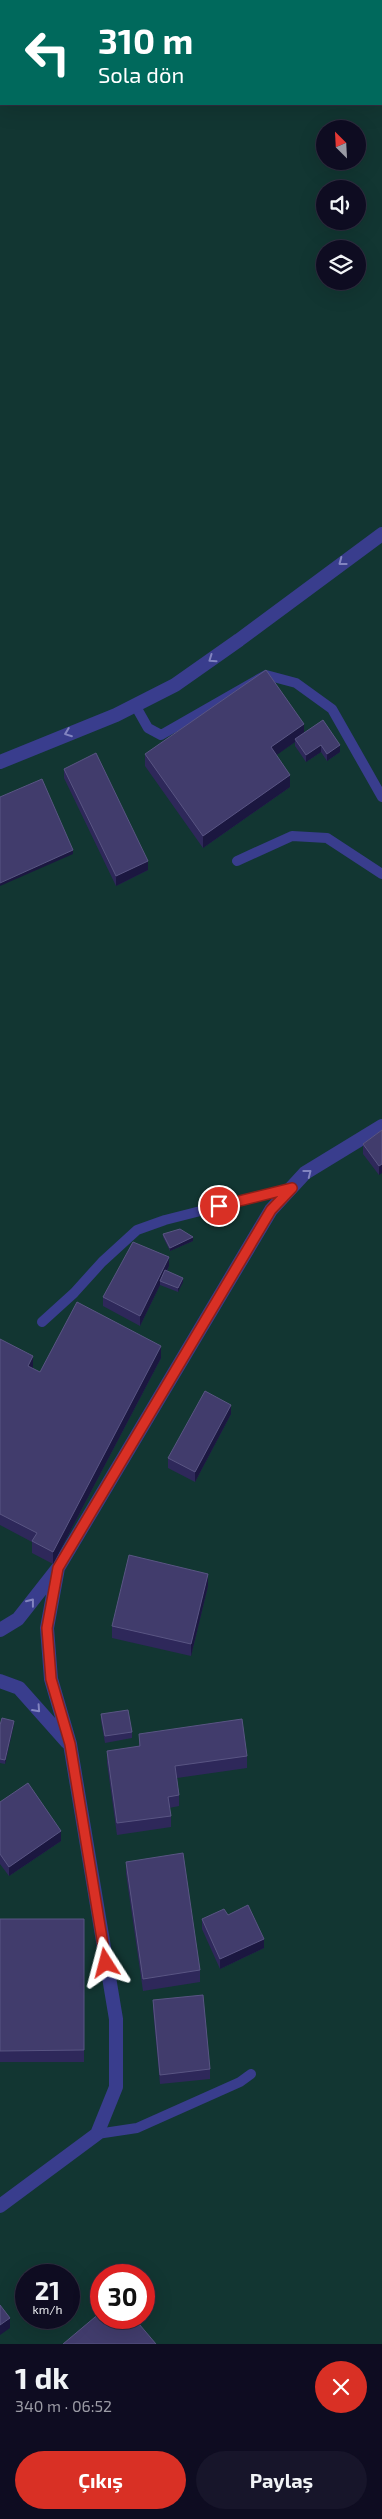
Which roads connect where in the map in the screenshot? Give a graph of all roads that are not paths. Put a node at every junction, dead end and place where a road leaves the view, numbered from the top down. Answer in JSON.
{"nodes":[{"id":1,"x":382,"y":534,"type":"edge"},
{"id":2,"x":135,"y":705,"type":"junction"},
{"id":3,"x":0,"y":762,"type":"edge"},
{"id":4,"x":382,"y":797,"type":"edge"},
{"id":5,"x":237,"y":861,"type":"dead end"},
{"id":6,"x":382,"y":874,"type":"edge"},
{"id":7,"x":382,"y":1126,"type":"edge"},
{"id":8,"x":292,"y":1188,"type":"junction"},
{"id":9,"x":42,"y":1322,"type":"dead end"},
{"id":10,"x":58,"y":1568,"type":"junction"},
{"id":11,"x":0,"y":1630,"type":"edge"},
{"id":12,"x":0,"y":1681,"type":"edge"},
{"id":13,"x":70,"y":1744,"type":"junction"},
{"id":14,"x":251,"y":2074,"type":"dead end"},
{"id":15,"x":96,"y":2134,"type":"junction"},
{"id":16,"x":0,"y":2206,"type":"edge"}],
"edges":[{"from":1,"to":2,"type":"street","one_way":true},
{"from":2,"to":3,"type":"street","one_way":true},
{"from":2,"to":4,"type":"lane"},
{"from":5,"to":6,"type":"lane"},
{"from":8,"to":7,"type":"street","one_way":true},
{"from":8,"to":9,"type":"lane"},
{"from":8,"to":10,"type":"street"},
{"from":11,"to":10,"type":"street","one_way":true},
{"from":10,"to":13,"type":"street"},
{"from":12,"to":13,"type":"street","one_way":true},
{"from":13,"to":15,"type":"street"},
{"from":14,"to":15,"type":"lane"},
{"from":15,"to":16,"type":"street"}]}
